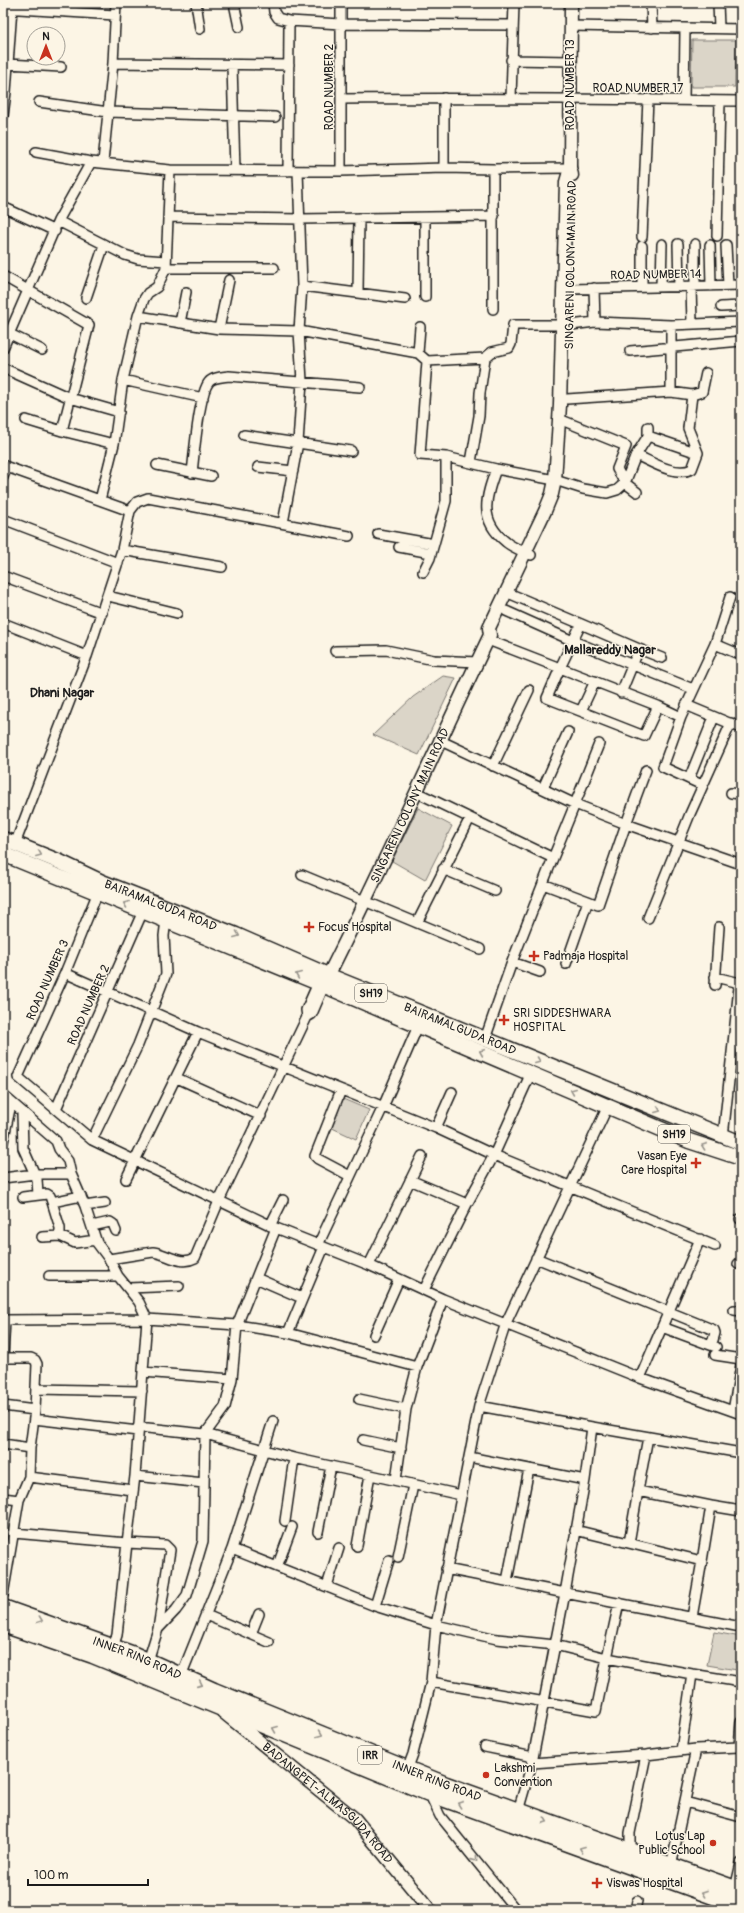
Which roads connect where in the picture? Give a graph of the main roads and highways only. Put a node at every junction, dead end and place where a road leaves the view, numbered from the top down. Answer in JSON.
{"nodes":[{"id":1,"x":9,"y":842,"type":"edge"},
{"id":2,"x":3,"y":854,"type":"edge"},
{"id":3,"x":323,"y":981,"type":"junction"},
{"id":4,"x":740,"y":1151,"type":"edge"},
{"id":5,"x":3,"y":1608,"type":"edge"},
{"id":6,"x":3,"y":1624,"type":"edge"},
{"id":7,"x":629,"y":1858,"type":"junction"},
{"id":8,"x":738,"y":1890,"type":"edge"},
{"id":9,"x":741,"y":1906,"type":"edge"}],
"edges":[{"from":1,"to":3,"type":"main road","name":"BAIRAMALGUDA ROAD","number":"SH19","one_way":true},
{"from":3,"to":2,"type":"main road","name":"BAIRAMALGUDA ROAD","number":"SH19","one_way":true},
{"from":3,"to":4,"type":"main road","name":"BAIRAMALGUDA ROAD","number":"SH19","one_way":true},
{"from":4,"to":3,"type":"main road","name":"BAIRAMALGUDA ROAD","number":"SH19","one_way":true},
{"from":5,"to":7,"type":"highway","name":"INNER RING ROAD","number":"IRR","one_way":true},
{"from":7,"to":6,"type":"highway","name":"INNER RING ROAD","number":"IRR","one_way":true},
{"from":7,"to":8,"type":"highway","name":"INNER RING ROAD","number":"IRR"},
{"from":9,"to":7,"type":"highway","name":"INNER RING ROAD","number":"IRR","one_way":true}]}
